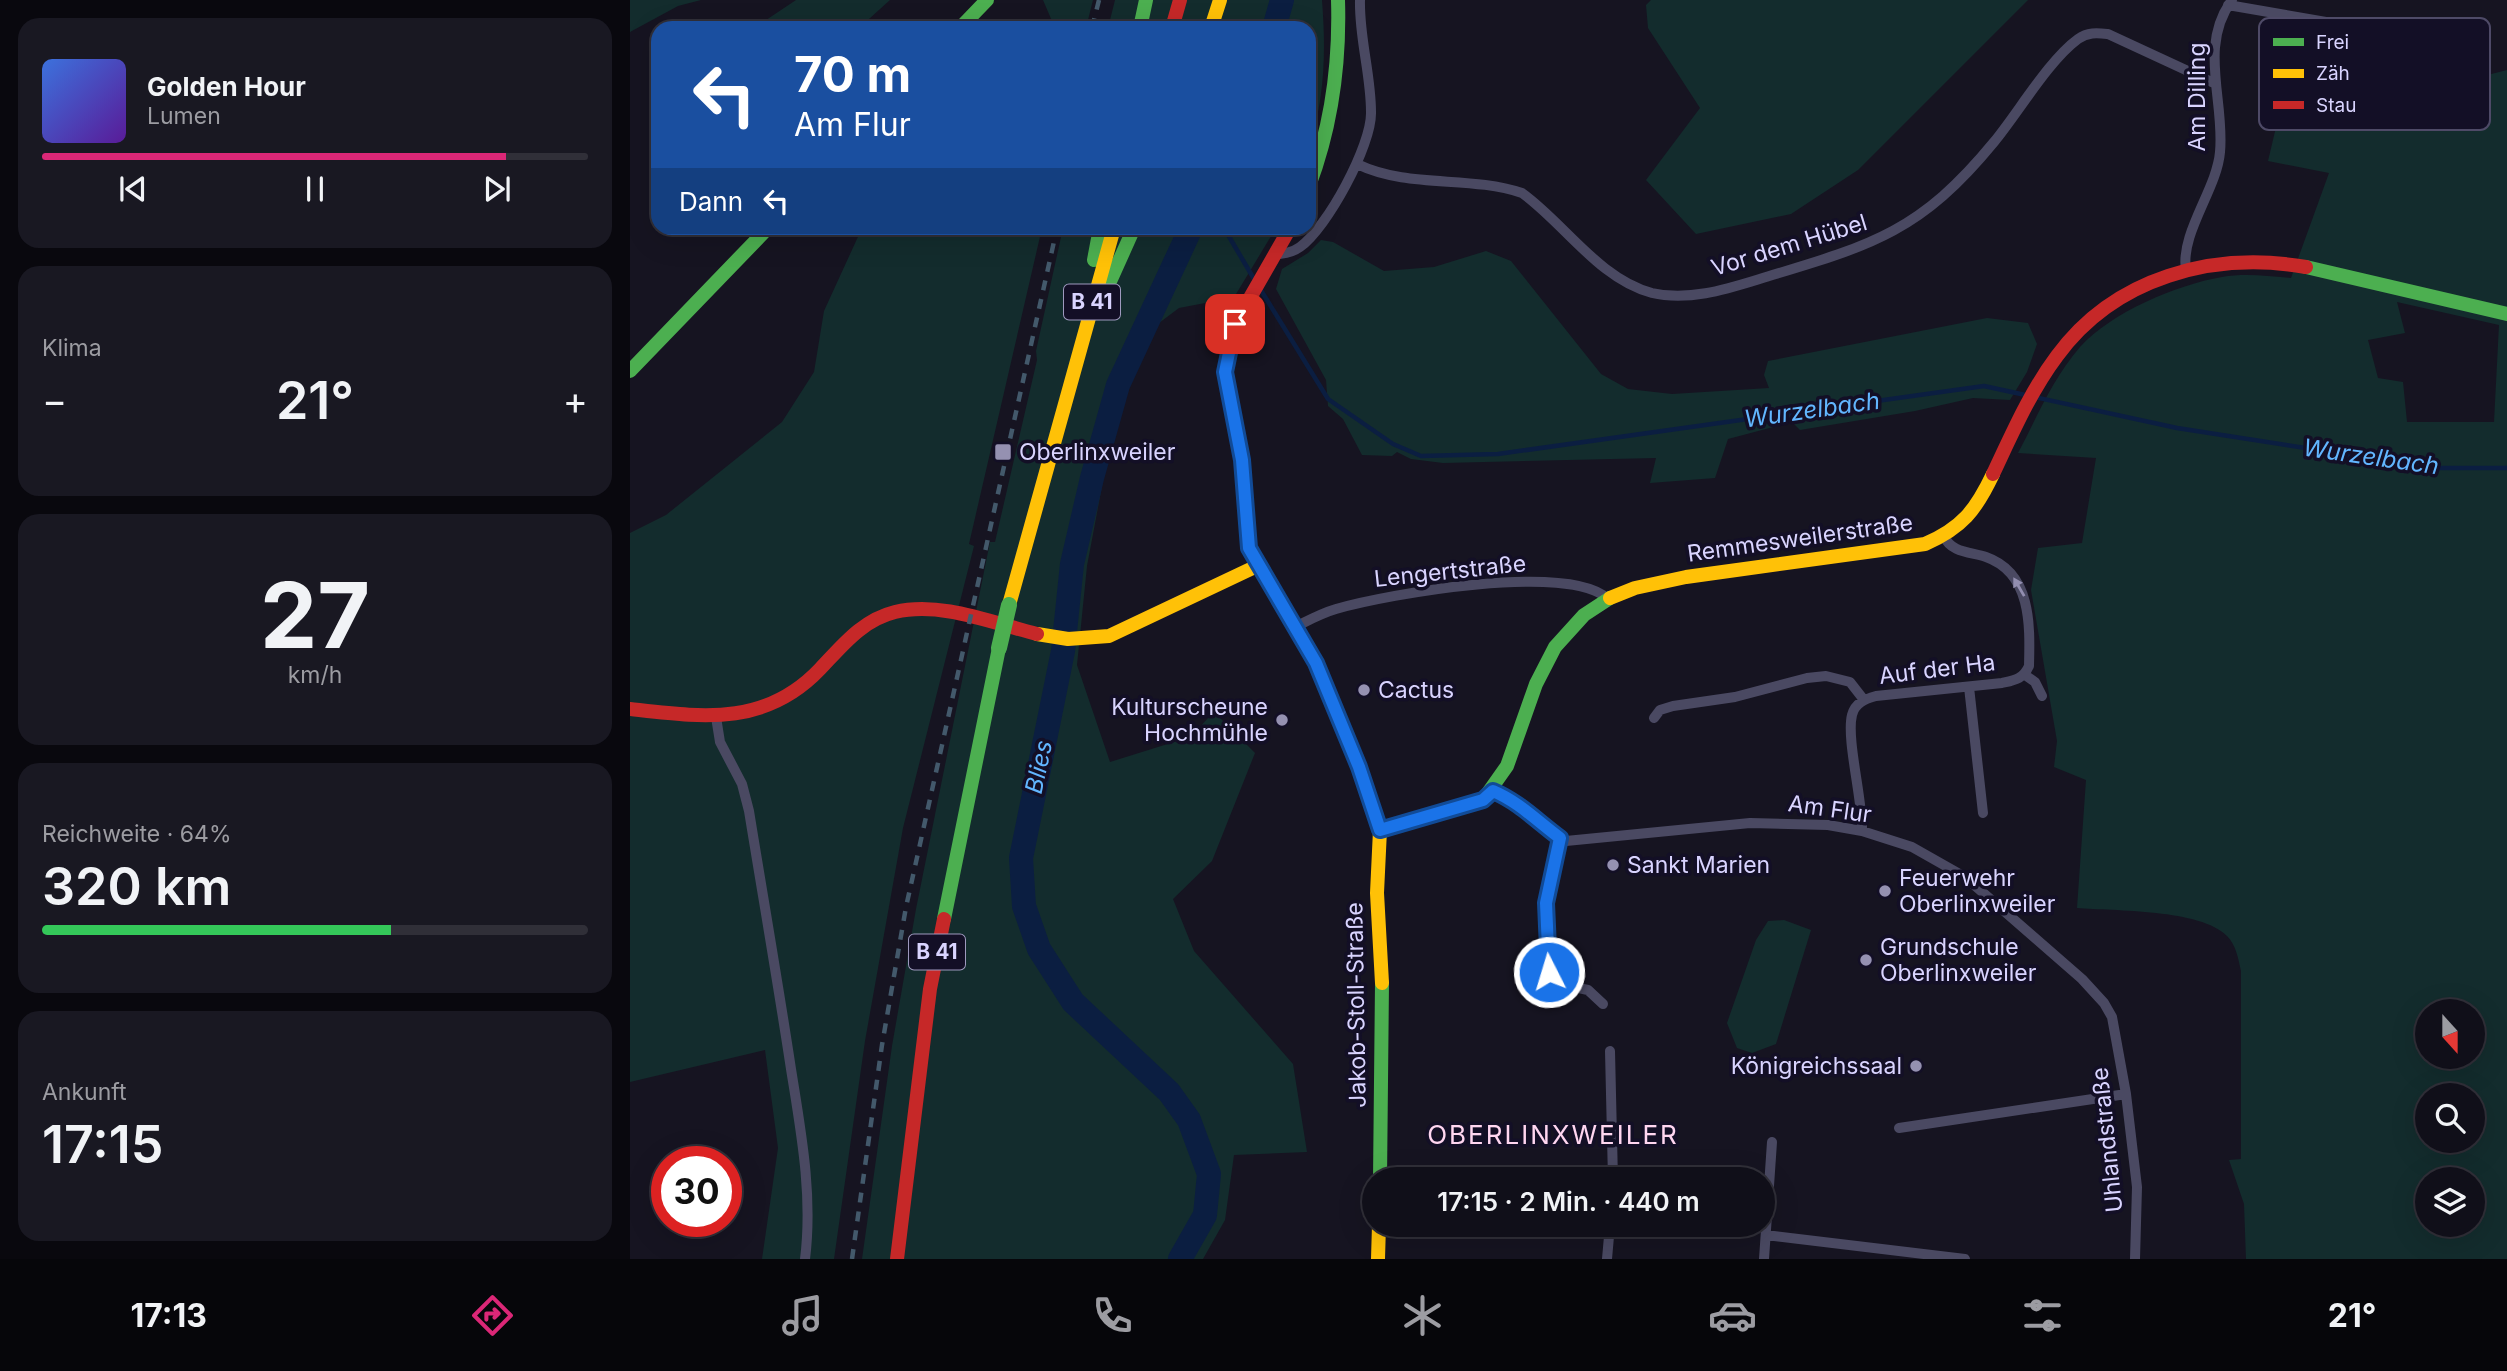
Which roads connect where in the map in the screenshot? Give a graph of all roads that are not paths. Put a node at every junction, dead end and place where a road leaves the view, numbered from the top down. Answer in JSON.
{"nodes":[{"id":1,"x":987,"y":0,"type":"edge"},
{"id":2,"x":1146,"y":0,"type":"edge"},
{"id":3,"x":1180,"y":0,"type":"edge"},
{"id":4,"x":1220,"y":0,"type":"edge"},
{"id":5,"x":1338,"y":0,"type":"edge"},
{"id":6,"x":1360,"y":0,"type":"edge"},
{"id":7,"x":2230,"y":2,"type":"edge"},
{"id":8,"x":2312,"y":18,"type":"edge"},
{"id":9,"x":967,"y":21,"type":"edge"},
{"id":10,"x":1142,"y":21,"type":"edge"},
{"id":11,"x":1174,"y":21,"type":"edge"},
{"id":12,"x":1214,"y":21,"type":"edge"},
{"id":13,"x":2216,"y":84,"type":"junction"},
{"id":14,"x":1357,"y":164,"type":"junction"},
{"id":15,"x":1316,"y":165,"type":"edge"},
{"id":16,"x":1316,"y":228,"type":"edge"},
{"id":17,"x":761,"y":235,"type":"edge"},
{"id":18,"x":1099,"y":235,"type":"edge"},
{"id":19,"x":1112,"y":235,"type":"edge"},
{"id":20,"x":1130,"y":235,"type":"edge"},
{"id":21,"x":1286,"y":235,"type":"edge"},
{"id":22,"x":1312,"y":235,"type":"edge"},
{"id":23,"x":1275,"y":254,"type":"junction"},
{"id":24,"x":2186,"y":270,"type":"junction"},
{"id":25,"x":2507,"y":314,"type":"edge"},
{"id":26,"x":630,"y":371,"type":"edge"},
{"id":27,"x":1070,"y":377,"type":"junction"},
{"id":28,"x":1944,"y":536,"type":"junction"},
{"id":29,"x":1257,"y":566,"type":"junction"},
{"id":30,"x":1608,"y":598,"type":"junction"},
{"id":31,"x":1297,"y":626,"type":"junction"},
{"id":32,"x":2025,"y":675,"type":"junction"},
{"id":33,"x":1969,"y":687,"type":"junction"},
{"id":34,"x":2042,"y":696,"type":"dead end"},
{"id":35,"x":1864,"y":700,"type":"junction"},
{"id":36,"x":630,"y":709,"type":"edge"},
{"id":37,"x":716,"y":717,"type":"junction"},
{"id":38,"x":1654,"y":718,"type":"dead end"},
{"id":39,"x":1493,"y":791,"type":"junction"},
{"id":40,"x":1983,"y":813,"type":"dead end"},
{"id":41,"x":1380,"y":830,"type":"junction"},
{"id":42,"x":1862,"y":831,"type":"junction"},
{"id":43,"x":1560,"y":838,"type":"junction"},
{"id":44,"x":1603,"y":1004,"type":"dead end"},
{"id":45,"x":2112,"y":1017,"type":"joint"},
{"id":46,"x":1610,"y":1051,"type":"dead end"},
{"id":47,"x":2126,"y":1094,"type":"junction"},
{"id":48,"x":1899,"y":1128,"type":"dead end"},
{"id":49,"x":1772,"y":1142,"type":"dead end"},
{"id":50,"x":1380,"y":1167,"type":"edge"},
{"id":51,"x":1613,"y":1167,"type":"edge"},
{"id":52,"x":1770,"y":1167,"type":"edge"},
{"id":53,"x":1775,"y":1236,"type":"edge"},
{"id":54,"x":1379,"y":1237,"type":"edge"},
{"id":55,"x":1608,"y":1237,"type":"edge"},
{"id":56,"x":1766,"y":1237,"type":"edge"},
{"id":57,"x":1883,"y":1253,"type":"edge"},
{"id":58,"x":805,"y":1259,"type":"edge"},
{"id":59,"x":897,"y":1259,"type":"edge"},
{"id":60,"x":1378,"y":1259,"type":"edge"},
{"id":61,"x":1607,"y":1259,"type":"edge"},
{"id":62,"x":1764,"y":1259,"type":"edge"},
{"id":63,"x":1965,"y":1259,"type":"edge"},
{"id":64,"x":2135,"y":1259,"type":"edge"}],
"edges":[{"from":1,"to":9,"type":"main road"},
{"from":2,"to":10,"type":"main road"},
{"from":3,"to":11,"type":"main road"},
{"from":4,"to":12,"type":"main road"},
{"from":5,"to":15,"type":"main road"},
{"from":6,"to":14,"type":"street"},
{"from":7,"to":8,"type":"street","name":"Am Dilling"},
{"from":7,"to":13,"type":"street","name":"Am Dilling"},
{"from":13,"to":14,"type":"street","name":"Vor dem Hübel"},
{"from":13,"to":24,"type":"street","name":"Am Dilling"},
{"from":14,"to":16,"type":"street"},
{"from":17,"to":26,"type":"main road"},
{"from":18,"to":27,"type":"main road"},
{"from":19,"to":27,"type":"main road","number":"B 41"},
{"from":20,"to":27,"type":"main road"},
{"from":21,"to":23,"type":"main road"},
{"from":22,"to":23,"type":"street"},
{"from":23,"to":29,"type":"main road"},
{"from":24,"to":25,"type":"main road","name":"Remmesweilerstraße"},
{"from":24,"to":28,"type":"main road","name":"Remmesweilerstraße"},
{"from":27,"to":59,"type":"main road","number":"B 41","bridge":true},
{"from":28,"to":30,"type":"main road","name":"Remmesweilerstraße"},
{"from":32,"to":28,"type":"street","name":"Auf der Ha","one_way":true},
{"from":29,"to":31,"type":"main road"},
{"from":29,"to":37,"type":"main road"},
{"from":30,"to":31,"type":"street","name":"Lengertstraße"},
{"from":30,"to":39,"type":"main road","name":"Remmesweilerstraße"},
{"from":31,"to":41,"type":"main road"},
{"from":32,"to":33,"type":"street","name":"Auf der Ha"},
{"from":32,"to":34,"type":"street","name":"Auf der Ha"},
{"from":33,"to":35,"type":"street","name":"Auf der Ha"},
{"from":33,"to":40,"type":"street"},
{"from":35,"to":38,"type":"street"},
{"from":35,"to":42,"type":"street","name":"Auf der Ha"},
{"from":36,"to":37,"type":"main road"},
{"from":37,"to":58,"type":"street"},
{"from":39,"to":41,"type":"main road"},
{"from":39,"to":43,"type":"street"},
{"from":41,"to":50,"type":"main road","name":"Jakob-Stoll-Straße"},
{"from":42,"to":43,"type":"street","name":"Am Flur"},
{"from":42,"to":45,"type":"street","name":"Am Flur"},
{"from":43,"to":44,"type":"street"},
{"from":45,"to":47,"type":"street","name":"Uhlandstraße"},
{"from":46,"to":51,"type":"street"},
{"from":47,"to":48,"type":"street"},
{"from":47,"to":64,"type":"street","name":"Uhlandstraße"},
{"from":49,"to":52,"type":"street"},
{"from":53,"to":57,"type":"street"},
{"from":54,"to":60,"type":"main road"},
{"from":55,"to":61,"type":"street"},
{"from":56,"to":62,"type":"street"},
{"from":57,"to":63,"type":"street"}]}
